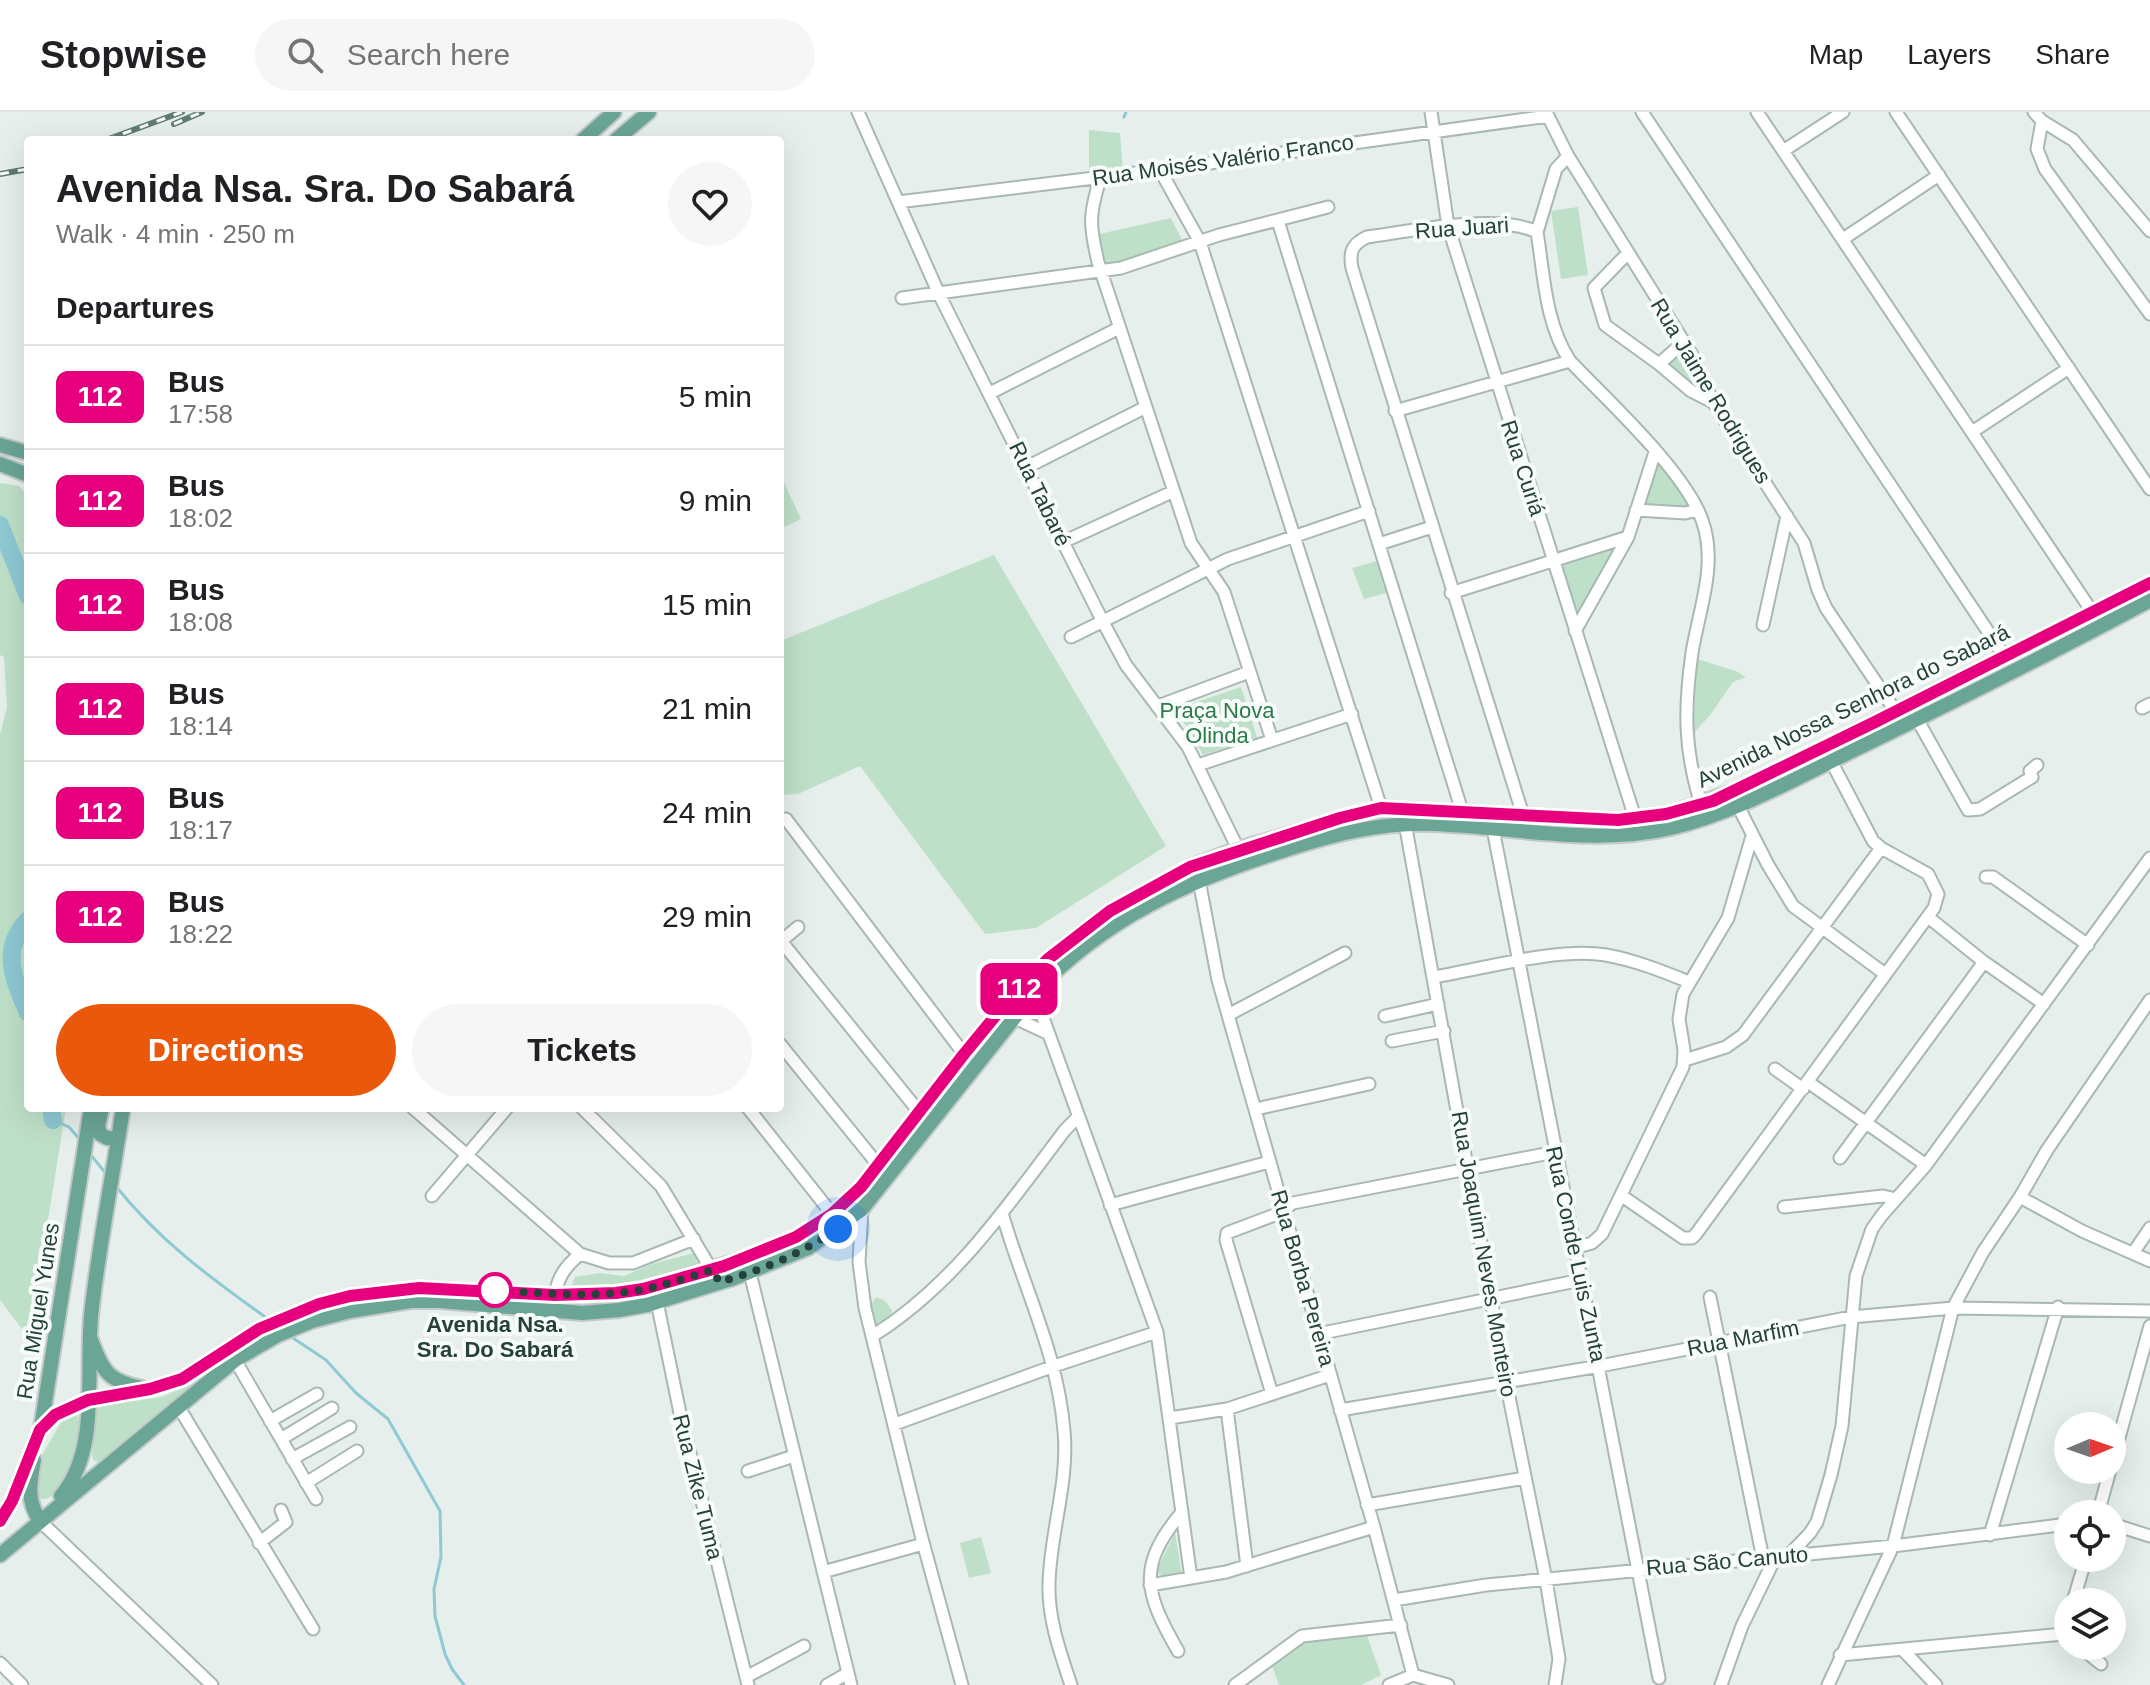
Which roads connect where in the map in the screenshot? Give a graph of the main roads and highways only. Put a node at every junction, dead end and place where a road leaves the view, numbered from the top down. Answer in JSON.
{"nodes":[{"id":1,"x":649,"y":112,"type":"edge"},
{"id":2,"x":604,"y":115,"type":"edge"},
{"id":3,"x":588,"y":136,"type":"edge"},
{"id":4,"x":621,"y":136,"type":"edge"},
{"id":5,"x":0,"y":445,"type":"edge"},
{"id":6,"x":24,"y":451,"type":"edge"},
{"id":7,"x":0,"y":464,"type":"edge"},
{"id":8,"x":24,"y":473,"type":"edge"},
{"id":9,"x":2150,"y":583,"type":"edge"},
{"id":10,"x":2150,"y":600,"type":"edge"},
{"id":11,"x":2048,"y":644,"type":"junction"},
{"id":12,"x":1793,"y":771,"type":"junction"},
{"id":13,"x":1242,"y":856,"type":"junction"},
{"id":14,"x":90,"y":1112,"type":"edge"},
{"id":15,"x":101,"y":1112,"type":"edge"},
{"id":16,"x":122,"y":1112,"type":"edge"},
{"id":17,"x":118,"y":1139,"type":"junction"},
{"id":18,"x":716,"y":1276,"type":"junction"},
{"id":19,"x":656,"y":1295,"type":"junction"},
{"id":20,"x":89,"y":1333,"type":"junction"},
{"id":21,"x":150,"y":1389,"type":"junction"},
{"id":22,"x":88,"y":1400,"type":"junction"},
{"id":23,"x":40,"y":1430,"type":"junction"},
{"id":24,"x":0,"y":1521,"type":"edge"},
{"id":25,"x":40,"y":1521,"type":"junction"},
{"id":26,"x":0,"y":1555,"type":"edge"}],
"edges":[{"from":1,"to":4,"type":"main road"},
{"from":2,"to":3,"type":"main road"},
{"from":5,"to":6,"type":"main road"},
{"from":7,"to":8,"type":"main road"},
{"from":9,"to":11,"type":"main road","name":"Avenida Nossa Senhora do Sabará"},
{"from":10,"to":11,"type":"main road","name":"Avenida Nossa Senhora do Sabará"},
{"from":11,"to":12,"type":"main road","name":"Avenida Nossa Senhora do Sabará"},
{"from":11,"to":12,"type":"main road","name":"Avenida Nossa Senhora do Sabará"},
{"from":12,"to":13,"type":"main road","name":"Avenida Nossa Senhora do Sabará"},
{"from":12,"to":13,"type":"main road","name":"Avenida Nossa Senhora do Sabará"},
{"from":13,"to":18,"type":"main road","name":"Avenida Nossa Senhora do Sabará"},
{"from":13,"to":18,"type":"main road","name":"Avenida Nossa Senhora do Sabará"},
{"from":14,"to":23,"type":"main road","name":"Rua Miguel Yunes"},
{"from":15,"to":17,"type":"main road"},
{"from":16,"to":17,"type":"main road"},
{"from":17,"to":20,"type":"main road"},
{"from":18,"to":19,"type":"main road","name":"Avenida Nossa Senhora do Sabará"},
{"from":19,"to":21,"type":"main road","name":"Avenida Nossa Senhora do Sabará"},
{"from":19,"to":25,"type":"main road","name":"Avenida Nossa Senhora do Sabará"},
{"from":20,"to":21,"type":"main road"},
{"from":20,"to":22,"type":"main road"},
{"from":21,"to":22,"type":"main road","name":"Avenida Nossa Senhora do Sabará"},
{"from":22,"to":23,"type":"main road","name":"Avenida Nossa Senhora do Sabará"},
{"from":22,"to":25,"type":"main road"},
{"from":23,"to":24,"type":"main road"},
{"from":23,"to":25,"type":"main road","name":"Rua Miguel Yunes"},
{"from":25,"to":26,"type":"main road"}]}
